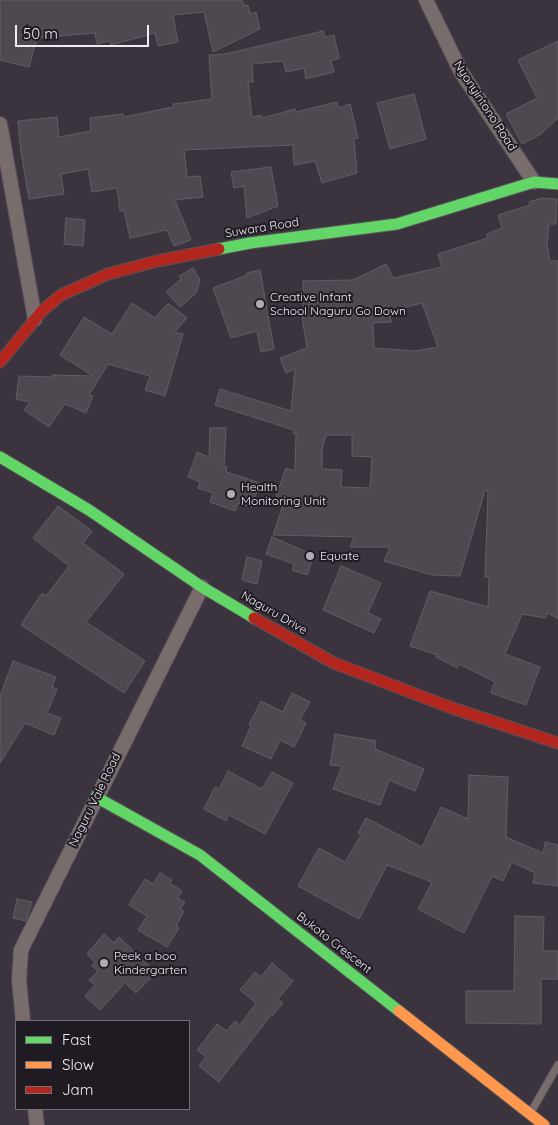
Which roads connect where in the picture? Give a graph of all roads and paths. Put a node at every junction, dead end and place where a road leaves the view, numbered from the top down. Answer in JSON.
{"nodes":[{"id":1,"x":426,"y":0,"type":"edge"},
{"id":2,"x":0,"y":124,"type":"edge"},
{"id":3,"x":534,"y":182,"type":"junction"},
{"id":4,"x":558,"y":184,"type":"edge"},
{"id":5,"x":35,"y":319,"type":"junction"},
{"id":6,"x":0,"y":362,"type":"edge"},
{"id":7,"x":0,"y":457,"type":"edge"},
{"id":8,"x":202,"y":587,"type":"junction"},
{"id":9,"x":558,"y":743,"type":"edge"},
{"id":10,"x":96,"y":797,"type":"junction"},
{"id":11,"x":23,"y":1020,"type":"edge"},
{"id":12,"x":558,"y":1065,"type":"edge"},
{"id":13,"x":35,"y":1110,"type":"edge"},
{"id":14,"x":530,"y":1114,"type":"junction"},
{"id":15,"x":37,"y":1125,"type":"edge"},
{"id":16,"x":544,"y":1125,"type":"edge"}],
"edges":[{"from":1,"to":3,"type":"street","name":"Nyonyintono Road"},
{"from":2,"to":5,"type":"street"},
{"from":3,"to":4,"type":"street","name":"Suwara Road"},
{"from":3,"to":5,"type":"street","name":"Suwara Road"},
{"from":5,"to":6,"type":"street","name":"Suwara Road"},
{"from":7,"to":8,"type":"street","name":"Naguru Drive"},
{"from":8,"to":9,"type":"street","name":"Naguru Drive"},
{"from":8,"to":10,"type":"street","name":"Naguru Vale Road"},
{"from":10,"to":11,"type":"street","name":"Naguru Vale Road"},
{"from":10,"to":14,"type":"street","name":"Bukoto Crescent"},
{"from":12,"to":14,"type":"lane"},
{"from":13,"to":15,"type":"street"},
{"from":14,"to":16,"type":"street","name":"Bukoto Crescent"}]}
